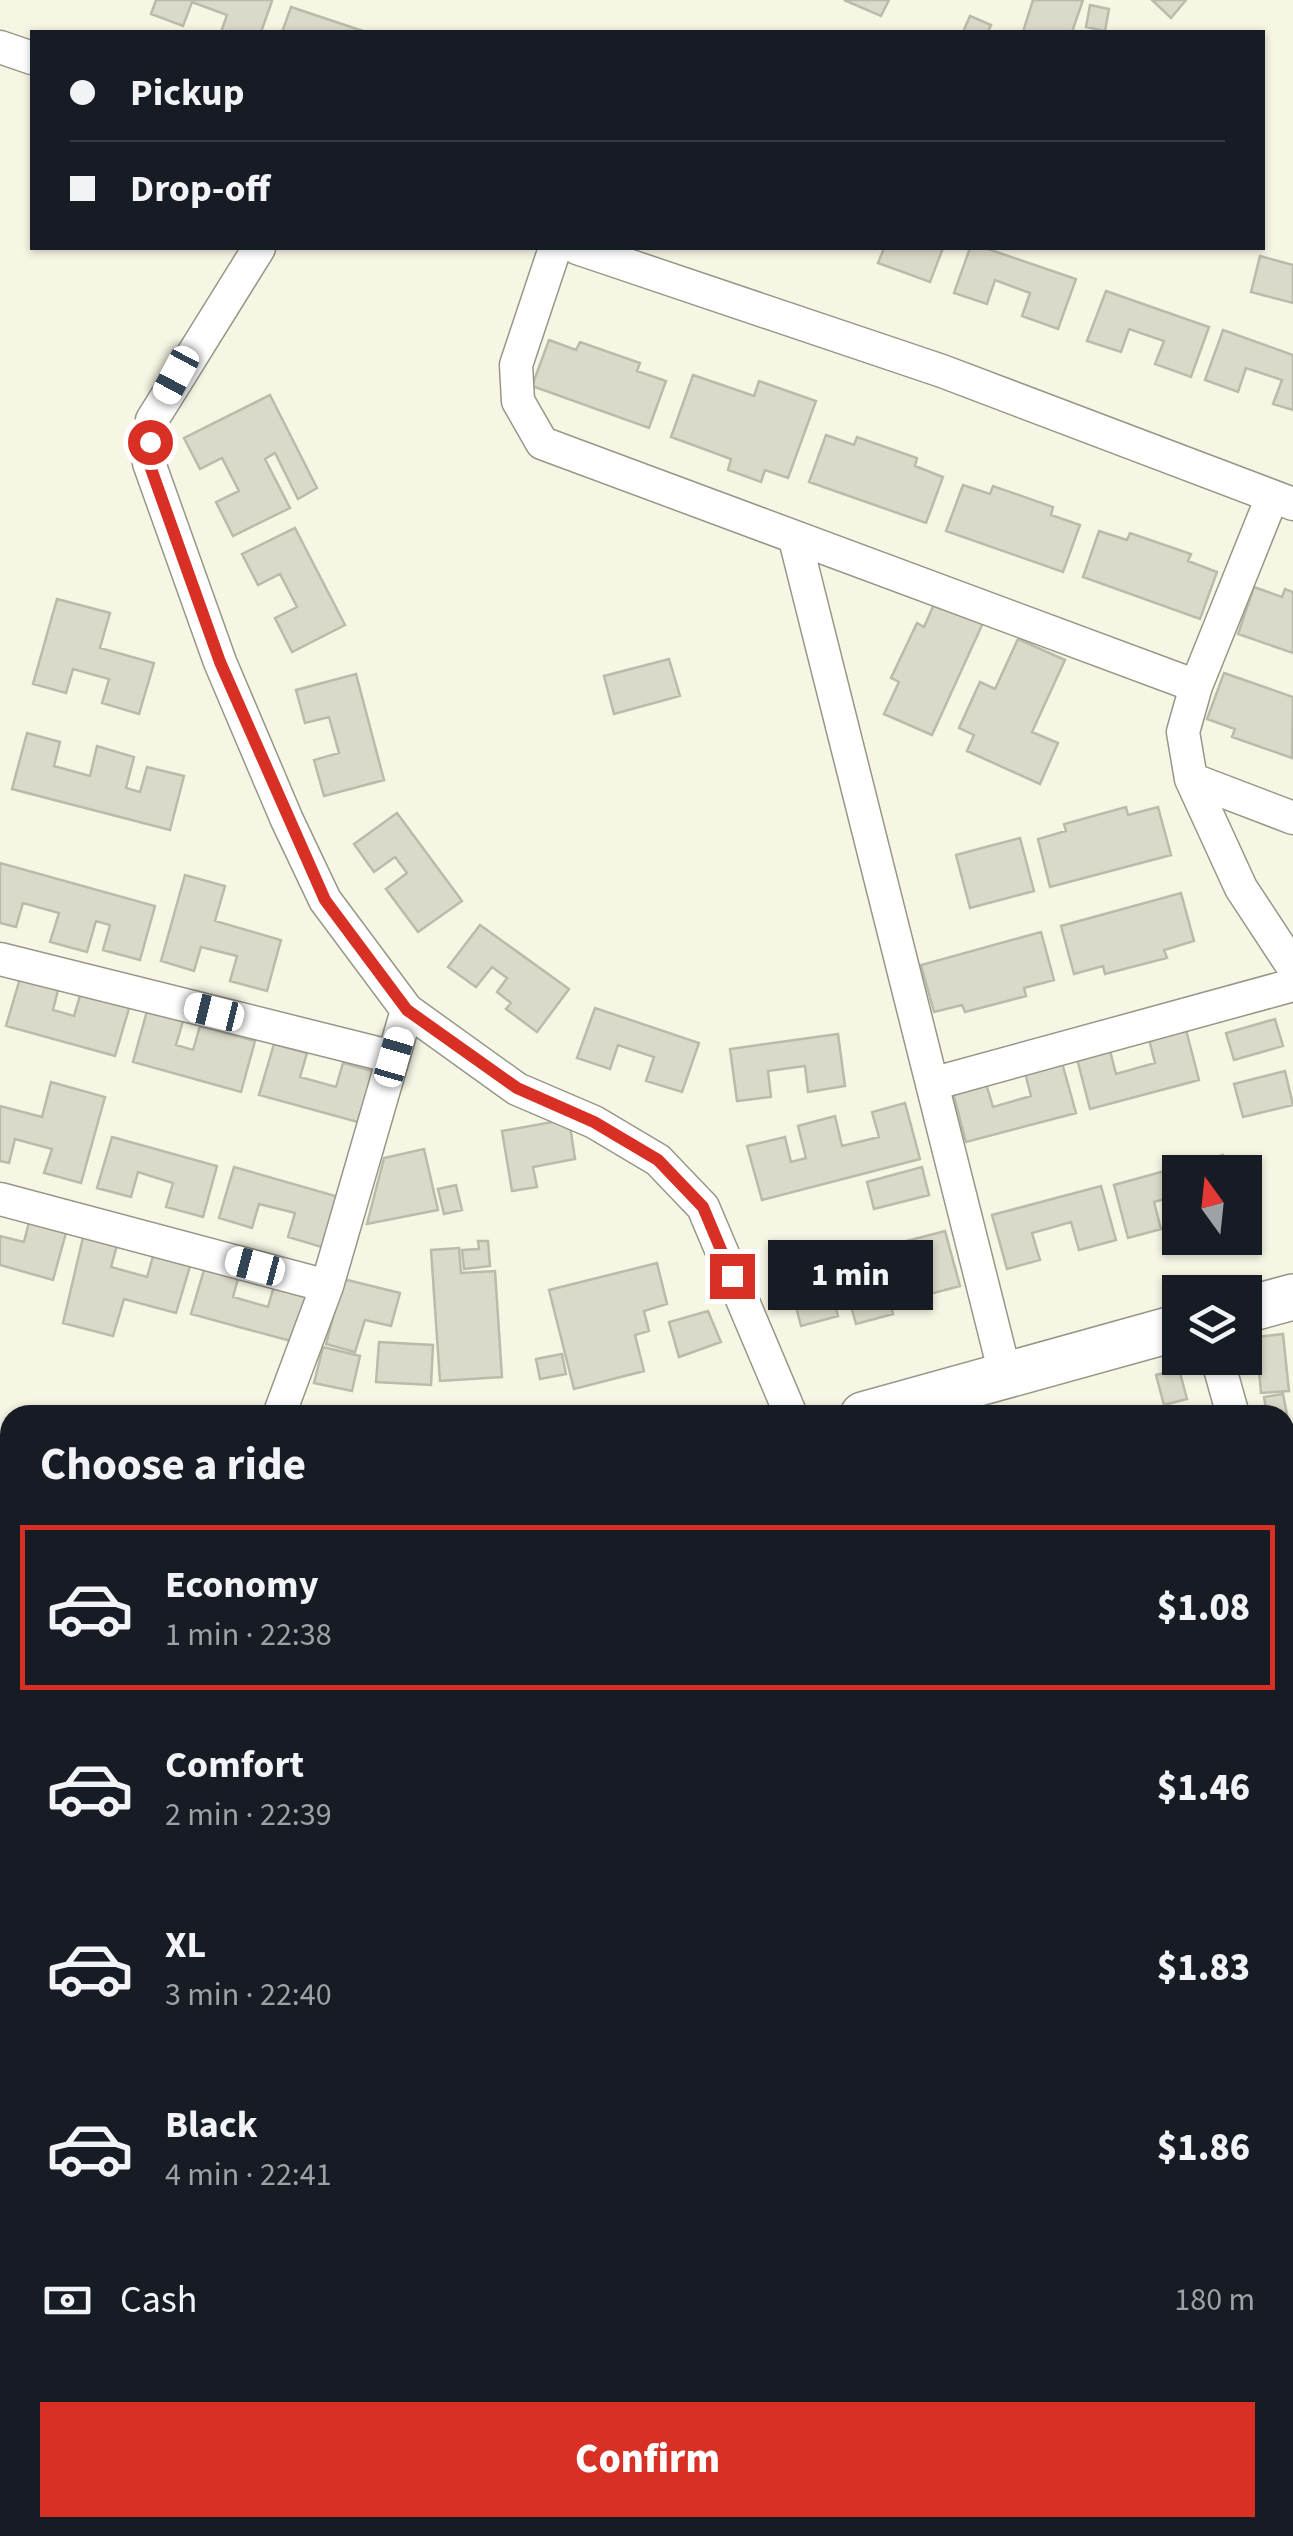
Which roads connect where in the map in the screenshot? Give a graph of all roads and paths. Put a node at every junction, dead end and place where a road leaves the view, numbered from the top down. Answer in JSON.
{"nodes":[{"id":1,"x":0,"y":46,"type":"edge"},
{"id":2,"x":30,"y":57,"type":"edge"},
{"id":3,"x":258,"y":250,"type":"edge"},
{"id":4,"x":554,"y":250,"type":"edge"},
{"id":5,"x":583,"y":250,"type":"edge"},
{"id":6,"x":1282,"y":500,"type":"edge"},
{"id":7,"x":795,"y":539,"type":"junction"},
{"id":8,"x":1196,"y":686,"type":"junction"},
{"id":9,"x":1190,"y":779,"type":"junction"},
{"id":10,"x":1293,"y":818,"type":"edge"},
{"id":11,"x":0,"y":958,"type":"edge"},
{"id":12,"x":1293,"y":967,"type":"edge"},
{"id":13,"x":1293,"y":986,"type":"edge"},
{"id":14,"x":407,"y":1010,"type":"junction"},
{"id":15,"x":394,"y":1057,"type":"junction"},
{"id":16,"x":932,"y":1084,"type":"junction"},
{"id":17,"x":0,"y":1199,"type":"edge"},
{"id":18,"x":328,"y":1286,"type":"junction"},
{"id":19,"x":1293,"y":1297,"type":"edge"},
{"id":20,"x":1262,"y":1305,"type":"edge"},
{"id":21,"x":1162,"y":1332,"type":"edge"},
{"id":22,"x":1006,"y":1374,"type":"junction"},
{"id":23,"x":1222,"y":1375,"type":"edge"},
{"id":24,"x":283,"y":1405,"type":"edge"},
{"id":25,"x":786,"y":1405,"type":"edge"},
{"id":26,"x":898,"y":1405,"type":"edge"},
{"id":27,"x":1230,"y":1405,"type":"edge"}],
"edges":[{"from":1,"to":2,"type":"street"},
{"from":3,"to":14,"type":"street"},
{"from":4,"to":7,"type":"street"},
{"from":5,"to":6,"type":"street"},
{"from":6,"to":8,"type":"street"},
{"from":7,"to":8,"type":"street"},
{"from":7,"to":16,"type":"street"},
{"from":8,"to":9,"type":"street"},
{"from":9,"to":10,"type":"street"},
{"from":9,"to":12,"type":"street"},
{"from":11,"to":15,"type":"street"},
{"from":13,"to":16,"type":"street"},
{"from":14,"to":15,"type":"street"},
{"from":14,"to":25,"type":"street"},
{"from":15,"to":18,"type":"street"},
{"from":16,"to":22,"type":"street"},
{"from":17,"to":18,"type":"street"},
{"from":18,"to":24,"type":"street"},
{"from":19,"to":20,"type":"street"},
{"from":21,"to":22,"type":"street"},
{"from":22,"to":26,"type":"street"},
{"from":23,"to":27,"type":"street"}]}
